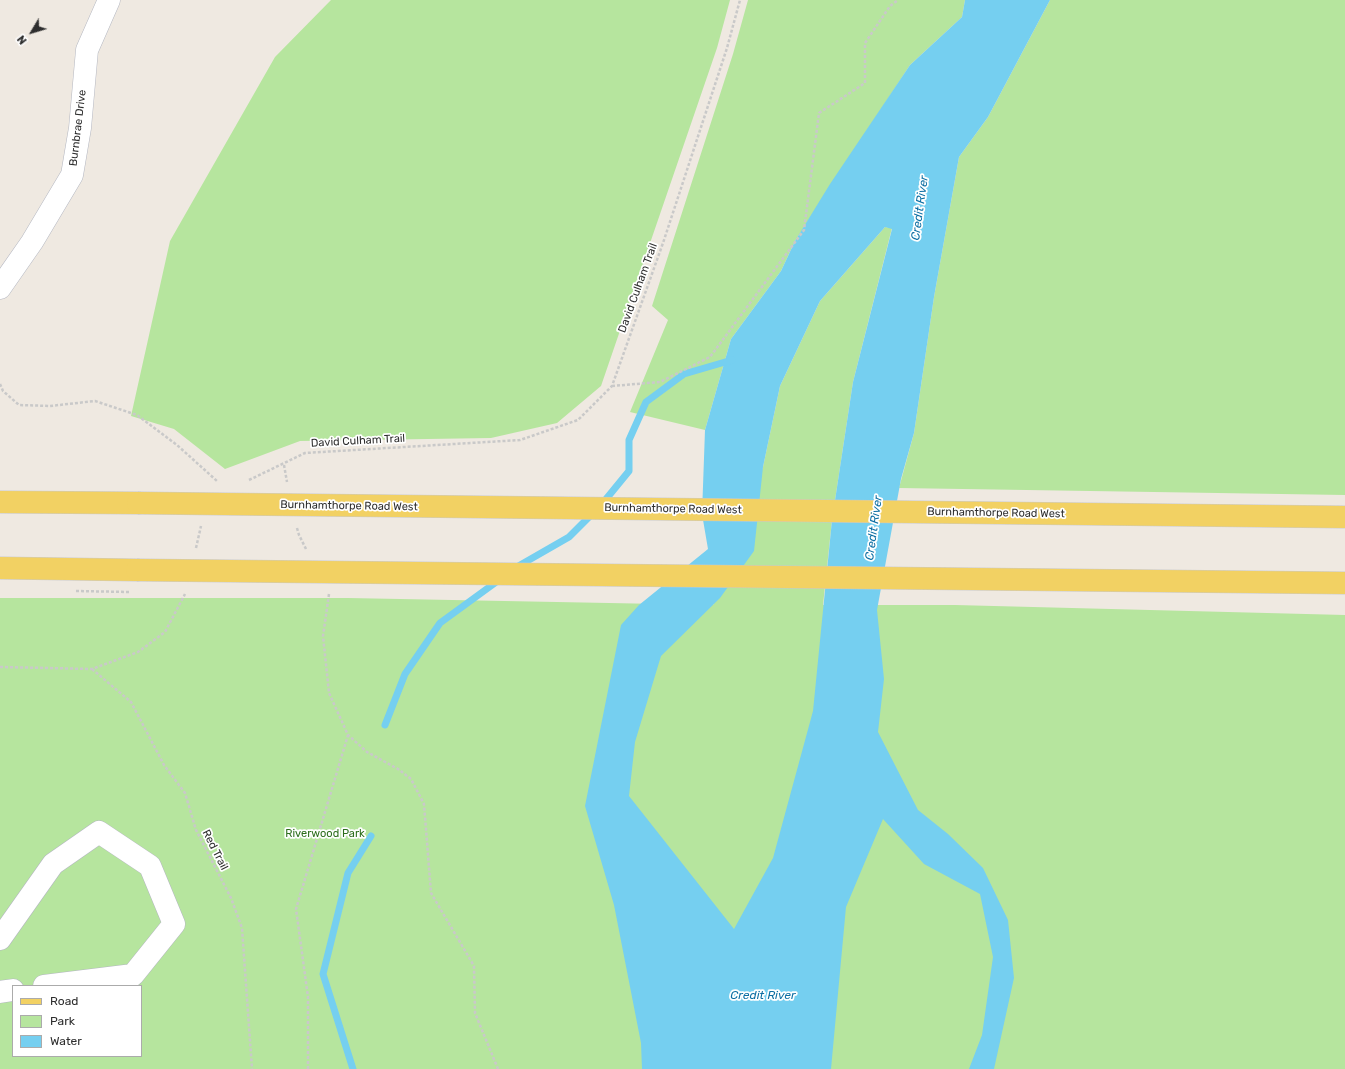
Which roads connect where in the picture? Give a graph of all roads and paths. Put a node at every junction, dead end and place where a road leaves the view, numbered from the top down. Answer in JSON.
{"nodes":[{"id":1,"x":109,"y":0,"type":"edge"},
{"id":2,"x":740,"y":0,"type":"edge"},
{"id":3,"x":898,"y":0,"type":"edge"},
{"id":4,"x":0,"y":288,"type":"edge"},
{"id":5,"x":0,"y":384,"type":"edge"},
{"id":6,"x":612,"y":386,"type":"junction"},
{"id":7,"x":222,"y":485,"type":"dead end"},
{"id":8,"x":289,"y":488,"type":"dead end"},
{"id":9,"x":0,"y":502,"type":"edge"},
{"id":10,"x":1345,"y":518,"type":"edge"},
{"id":11,"x":297,"y":527,"type":"dead end"},
{"id":12,"x":310,"y":554,"type":"dead end"},
{"id":13,"x":0,"y":568,"type":"edge"},
{"id":14,"x":1345,"y":583,"type":"edge"},
{"id":15,"x":326,"y":587,"type":"dead end"},
{"id":16,"x":92,"y":669,"type":"dead end"},
{"id":17,"x":348,"y":735,"type":"junction"},
{"id":18,"x":0,"y":939,"type":"edge"},
{"id":19,"x":51,"y":985,"type":"edge"},
{"id":20,"x":12,"y":990,"type":"edge"},
{"id":21,"x":0,"y":992,"type":"edge"},
{"id":22,"x":252,"y":1069,"type":"edge"},
{"id":23,"x":308,"y":1069,"type":"edge"},
{"id":24,"x":498,"y":1069,"type":"edge"}],
"edges":[{"from":1,"to":4,"type":"street","name":"Burnbrae Drive"},
{"from":2,"to":6,"type":"path","name":"David Culham Trail"},
{"from":3,"to":6,"type":"path"},
{"from":5,"to":7,"type":"path"},
{"from":6,"to":8,"type":"path","name":"David Culham Trail"},
{"from":9,"to":10,"type":"main road","name":"Burnhamthorpe Road West","bridge":true},
{"from":11,"to":12,"type":"path"},
{"from":13,"to":14,"type":"main road","bridge":true},
{"from":15,"to":17,"type":"path"},
{"from":16,"to":22,"type":"path","name":"Red Trail"},
{"from":17,"to":23,"type":"path"},
{"from":17,"to":24,"type":"path"},
{"from":18,"to":19,"type":"street"},
{"from":20,"to":21,"type":"street"}]}
